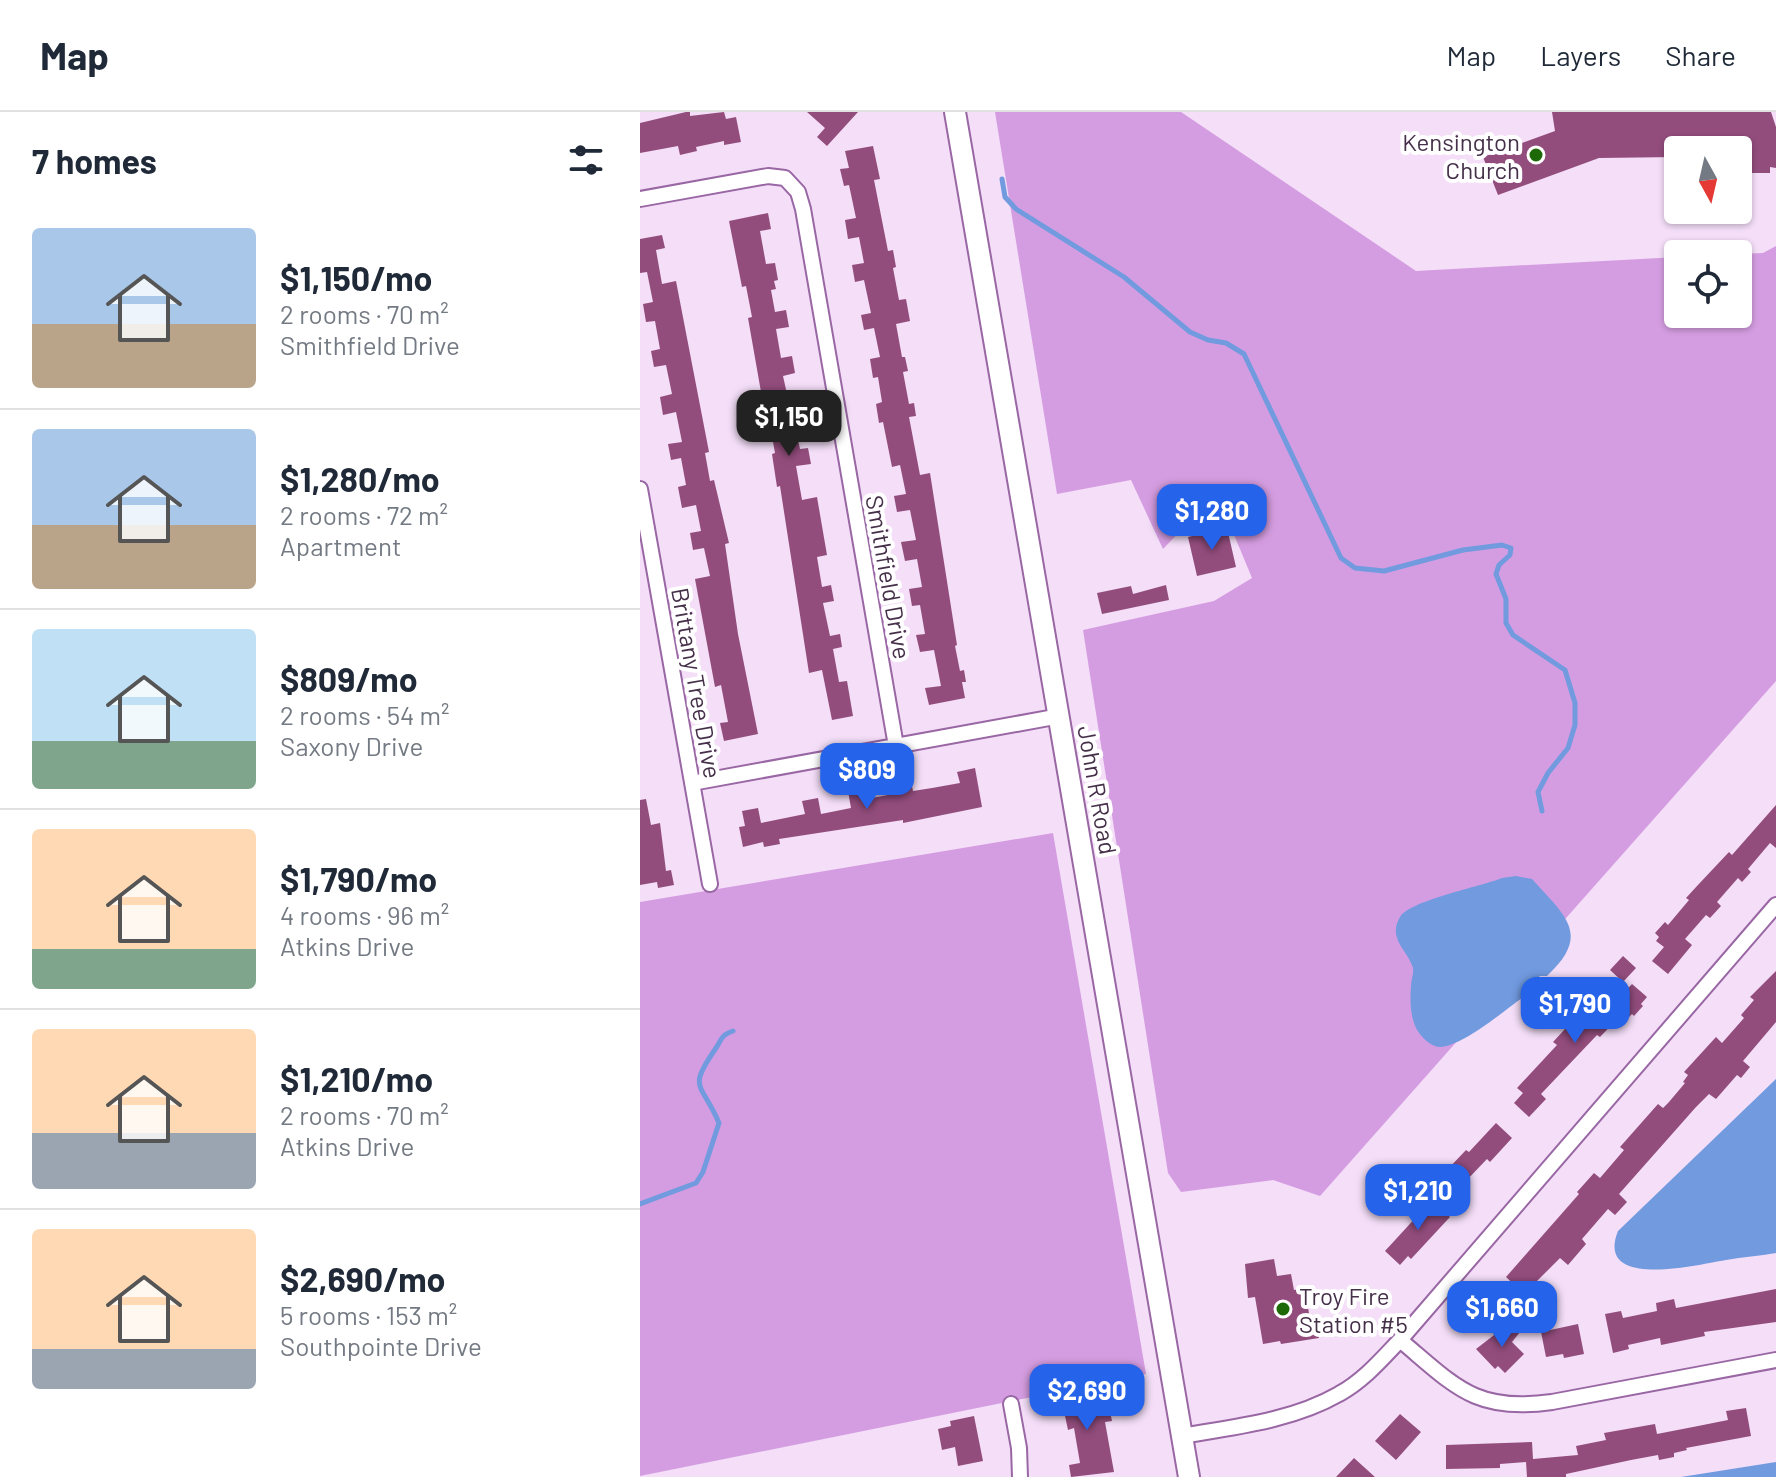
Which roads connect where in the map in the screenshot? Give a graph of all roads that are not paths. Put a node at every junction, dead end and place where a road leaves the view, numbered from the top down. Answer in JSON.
{"nodes":[{"id":1,"x":955,"y":112,"type":"edge"},
{"id":2,"x":640,"y":199,"type":"edge"},
{"id":3,"x":640,"y":489,"type":"edge"},
{"id":4,"x":1060,"y":716,"type":"junction"},
{"id":5,"x":896,"y":746,"type":"junction"},
{"id":6,"x":692,"y":783,"type":"junction"},
{"id":7,"x":710,"y":884,"type":"dead end"},
{"id":8,"x":1776,"y":905,"type":"edge"},
{"id":9,"x":1400,"y":1340,"type":"junction"},
{"id":10,"x":1776,"y":1360,"type":"edge"},
{"id":11,"x":1011,"y":1404,"type":"dead end"},
{"id":12,"x":1181,"y":1436,"type":"junction"},
{"id":13,"x":1020,"y":1477,"type":"edge"},
{"id":14,"x":1189,"y":1477,"type":"edge"}],
"edges":[{"from":1,"to":4,"type":"main road","name":"John R Road"},
{"from":2,"to":5,"type":"street","name":"Smithfield Drive"},
{"from":3,"to":6,"type":"street","name":"Brittany Tree Drive"},
{"from":4,"to":5,"type":"street"},
{"from":4,"to":12,"type":"main road","name":"John R Road"},
{"from":5,"to":6,"type":"street"},
{"from":6,"to":7,"type":"street","name":"Brittany Tree Drive"},
{"from":8,"to":9,"type":"street"},
{"from":9,"to":10,"type":"street"},
{"from":9,"to":12,"type":"street"},
{"from":11,"to":13,"type":"street"},
{"from":12,"to":14,"type":"main road","name":"John R Road"}]}
